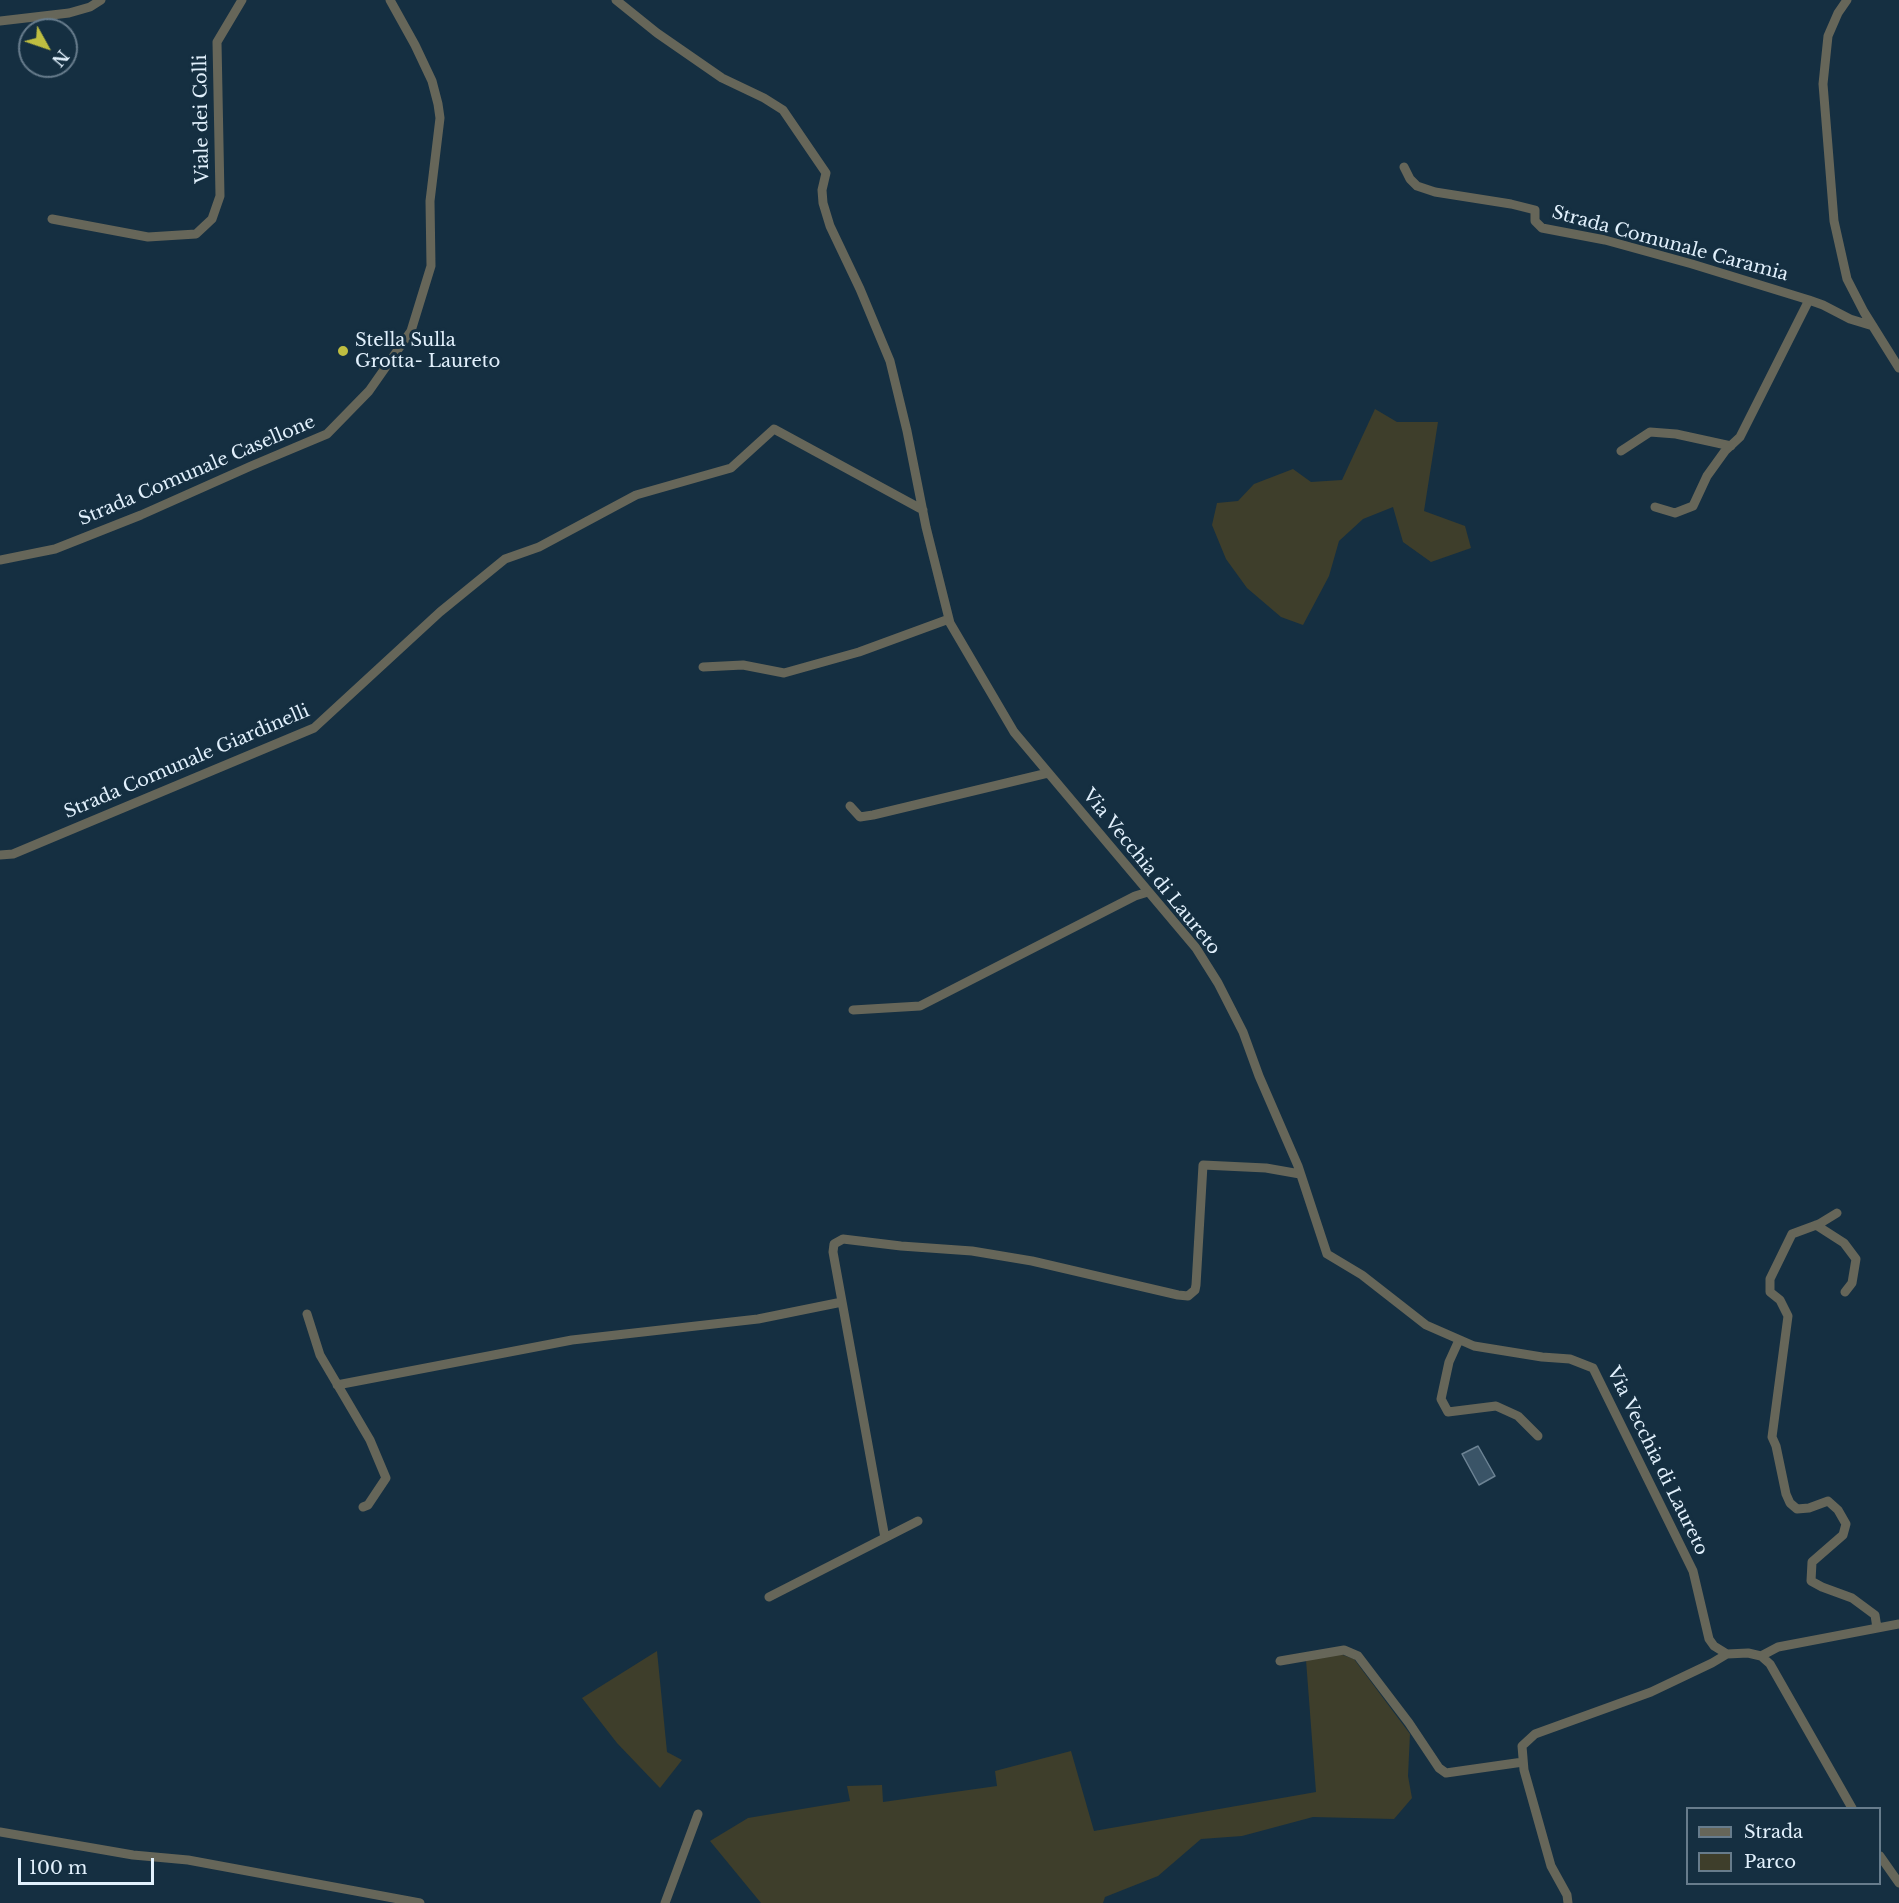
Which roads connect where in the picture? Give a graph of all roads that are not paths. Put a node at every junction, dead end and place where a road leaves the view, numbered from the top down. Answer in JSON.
{"nodes":[{"id":1,"x":101,"y":0,"type":"edge"},
{"id":2,"x":242,"y":0,"type":"edge"},
{"id":3,"x":390,"y":0,"type":"edge"},
{"id":4,"x":616,"y":0,"type":"edge"},
{"id":5,"x":1847,"y":0,"type":"edge"},
{"id":6,"x":0,"y":21,"type":"edge"},
{"id":7,"x":1404,"y":166,"type":"dead end"},
{"id":8,"x":52,"y":219,"type":"dead end"},
{"id":9,"x":1809,"y":300,"type":"junction"},
{"id":10,"x":1873,"y":326,"type":"junction"},
{"id":11,"x":1899,"y":368,"type":"edge"},
{"id":12,"x":1731,"y":446,"type":"junction"},
{"id":13,"x":1621,"y":451,"type":"dead end"},
{"id":14,"x":1655,"y":507,"type":"dead end"},
{"id":15,"x":923,"y":510,"type":"junction"},
{"id":16,"x":0,"y":560,"type":"edge"},
{"id":17,"x":949,"y":619,"type":"junction"},
{"id":18,"x":703,"y":666,"type":"dead end"},
{"id":19,"x":1048,"y":773,"type":"junction"},
{"id":20,"x":850,"y":806,"type":"dead end"},
{"id":21,"x":0,"y":855,"type":"edge"},
{"id":22,"x":1148,"y":892,"type":"junction"},
{"id":23,"x":853,"y":1010,"type":"dead end"},
{"id":24,"x":1300,"y":1173,"type":"junction"},
{"id":25,"x":1837,"y":1213,"type":"dead end"},
{"id":26,"x":1816,"y":1225,"type":"junction"},
{"id":27,"x":1845,"y":1292,"type":"dead end"},
{"id":28,"x":842,"y":1302,"type":"junction"},
{"id":29,"x":307,"y":1314,"type":"dead end"},
{"id":30,"x":1459,"y":1340,"type":"junction"},
{"id":31,"x":338,"y":1385,"type":"junction"},
{"id":32,"x":1538,"y":1436,"type":"dead end"},
{"id":33,"x":363,"y":1507,"type":"dead end"},
{"id":34,"x":918,"y":1521,"type":"dead end"},
{"id":35,"x":885,"y":1538,"type":"junction"},
{"id":36,"x":769,"y":1597,"type":"dead end"},
{"id":37,"x":1899,"y":1624,"type":"edge"},
{"id":38,"x":1877,"y":1628,"type":"junction"},
{"id":39,"x":1727,"y":1654,"type":"junction"},
{"id":40,"x":1761,"y":1656,"type":"junction"},
{"id":41,"x":1280,"y":1661,"type":"dead end"},
{"id":42,"x":1523,"y":1762,"type":"junction"},
{"id":43,"x":1851,"y":1807,"type":"edge"},
{"id":44,"x":698,"y":1814,"type":"dead end"},
{"id":45,"x":0,"y":1832,"type":"edge"},
{"id":46,"x":1881,"y":1857,"type":"edge"},
{"id":47,"x":1899,"y":1883,"type":"edge"},
{"id":48,"x":420,"y":1903,"type":"edge"},
{"id":49,"x":665,"y":1903,"type":"edge"},
{"id":50,"x":1568,"y":1903,"type":"edge"}],
"edges":[{"from":1,"to":6,"type":"street"},
{"from":2,"to":8,"type":"street","name":"Viale dei Colli"},
{"from":3,"to":16,"type":"street","name":"Strada Comunale Casellone"},
{"from":4,"to":15,"type":"street","name":"Via Vecchia di Laureto"},
{"from":5,"to":10,"type":"street"},
{"from":7,"to":9,"type":"street","name":"Strada Comunale Caramia"},
{"from":9,"to":10,"type":"street","name":"Strada Comunale Caramia"},
{"from":9,"to":12,"type":"street"},
{"from":10,"to":11,"type":"street"},
{"from":12,"to":13,"type":"street"},
{"from":12,"to":14,"type":"street"},
{"from":15,"to":17,"type":"street","name":"Via Vecchia di Laureto"},
{"from":15,"to":21,"type":"street","name":"Strada Comunale Giardinelli"},
{"from":17,"to":18,"type":"street"},
{"from":17,"to":19,"type":"street","name":"Via Vecchia di Laureto"},
{"from":19,"to":20,"type":"street"},
{"from":19,"to":22,"type":"street","name":"Via Vecchia di Laureto"},
{"from":22,"to":23,"type":"street"},
{"from":22,"to":24,"type":"street","name":"Via Vecchia di Laureto"},
{"from":24,"to":28,"type":"street"},
{"from":24,"to":30,"type":"street","name":"Via Vecchia di Laureto"},
{"from":25,"to":26,"type":"street"},
{"from":26,"to":27,"type":"street"},
{"from":26,"to":38,"type":"street"},
{"from":28,"to":31,"type":"street"},
{"from":28,"to":35,"type":"street"},
{"from":29,"to":31,"type":"street"},
{"from":30,"to":32,"type":"street"},
{"from":30,"to":39,"type":"street","name":"Via Vecchia di Laureto"},
{"from":31,"to":33,"type":"street"},
{"from":34,"to":35,"type":"street"},
{"from":35,"to":36,"type":"street"},
{"from":37,"to":38,"type":"street"},
{"from":38,"to":40,"type":"street"},
{"from":39,"to":40,"type":"street"},
{"from":39,"to":42,"type":"street"},
{"from":40,"to":43,"type":"street"},
{"from":41,"to":42,"type":"street"},
{"from":42,"to":50,"type":"street"},
{"from":44,"to":49,"type":"street"},
{"from":45,"to":48,"type":"street"},
{"from":46,"to":47,"type":"street"}]}
